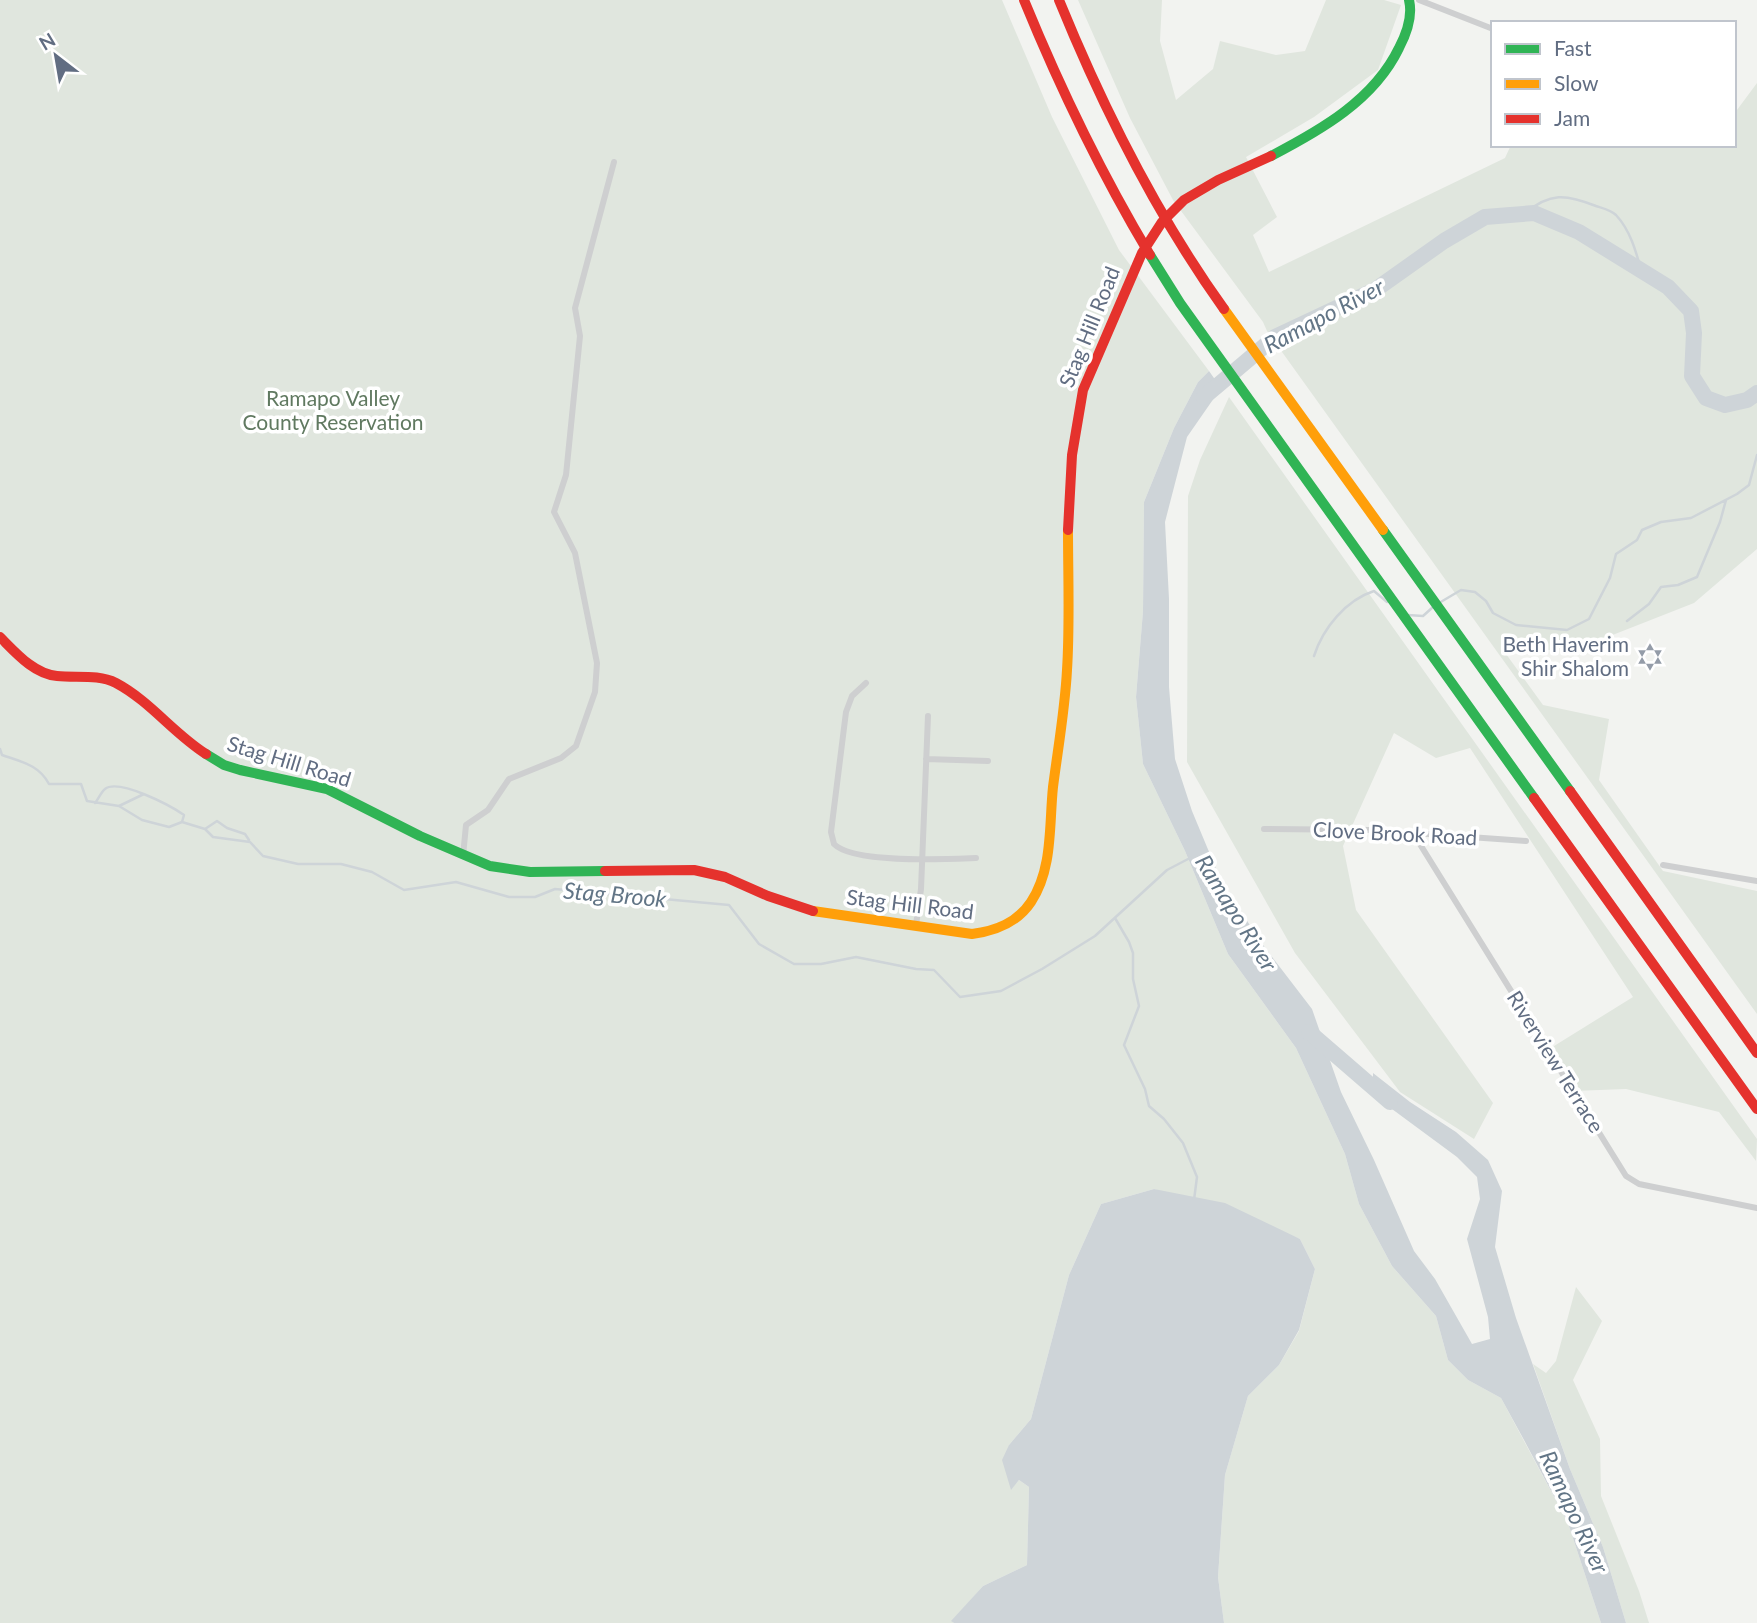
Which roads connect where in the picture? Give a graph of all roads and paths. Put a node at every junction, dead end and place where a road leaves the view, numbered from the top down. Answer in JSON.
{"nodes":[{"id":1,"x":1024,"y":0,"type":"edge"},
{"id":2,"x":1061,"y":0,"type":"edge"},
{"id":3,"x":1409,"y":0,"type":"edge"},
{"id":4,"x":1419,"y":0,"type":"edge"},
{"id":5,"x":1491,"y":28,"type":"edge"},
{"id":6,"x":614,"y":162,"type":"dead end"},
{"id":7,"x":0,"y":637,"type":"edge"},
{"id":8,"x":866,"y":683,"type":"dead end"},
{"id":9,"x":928,"y":716,"type":"dead end"},
{"id":10,"x":926,"y":759,"type":"junction"},
{"id":11,"x":988,"y":761,"type":"dead end"},
{"id":12,"x":1264,"y":829,"type":"dead end"},
{"id":13,"x":1413,"y":833,"type":"junction"},
{"id":14,"x":1526,"y":841,"type":"dead end"},
{"id":15,"x":463,"y":856,"type":"junction"},
{"id":16,"x":976,"y":858,"type":"dead end"},
{"id":17,"x":922,"y":860,"type":"junction"},
{"id":18,"x":1663,"y":865,"type":"dead end"},
{"id":19,"x":1757,"y":881,"type":"edge"},
{"id":20,"x":916,"y":925,"type":"junction"},
{"id":21,"x":1757,"y":1053,"type":"edge"},
{"id":22,"x":1757,"y":1109,"type":"edge"},
{"id":23,"x":1757,"y":1208,"type":"edge"}],
"edges":[{"from":1,"to":22,"type":"main road"},
{"from":2,"to":21,"type":"main road"},
{"from":3,"to":20,"type":"main road","name":"Stag Hill Road"},
{"from":4,"to":5,"type":"street"},
{"from":6,"to":15,"type":"street"},
{"from":7,"to":15,"type":"main road","name":"Stag Hill Road"},
{"from":8,"to":17,"type":"street"},
{"from":9,"to":10,"type":"street"},
{"from":10,"to":11,"type":"street"},
{"from":10,"to":17,"type":"street"},
{"from":12,"to":13,"type":"street","name":"Clove Brook Road"},
{"from":13,"to":14,"type":"street","name":"Clove Brook Road"},
{"from":13,"to":23,"type":"street","name":"Riverview Terrace"},
{"from":15,"to":20,"type":"main road","name":"Stag Hill Road"},
{"from":16,"to":17,"type":"street"},
{"from":17,"to":20,"type":"street"},
{"from":18,"to":19,"type":"street"}]}
